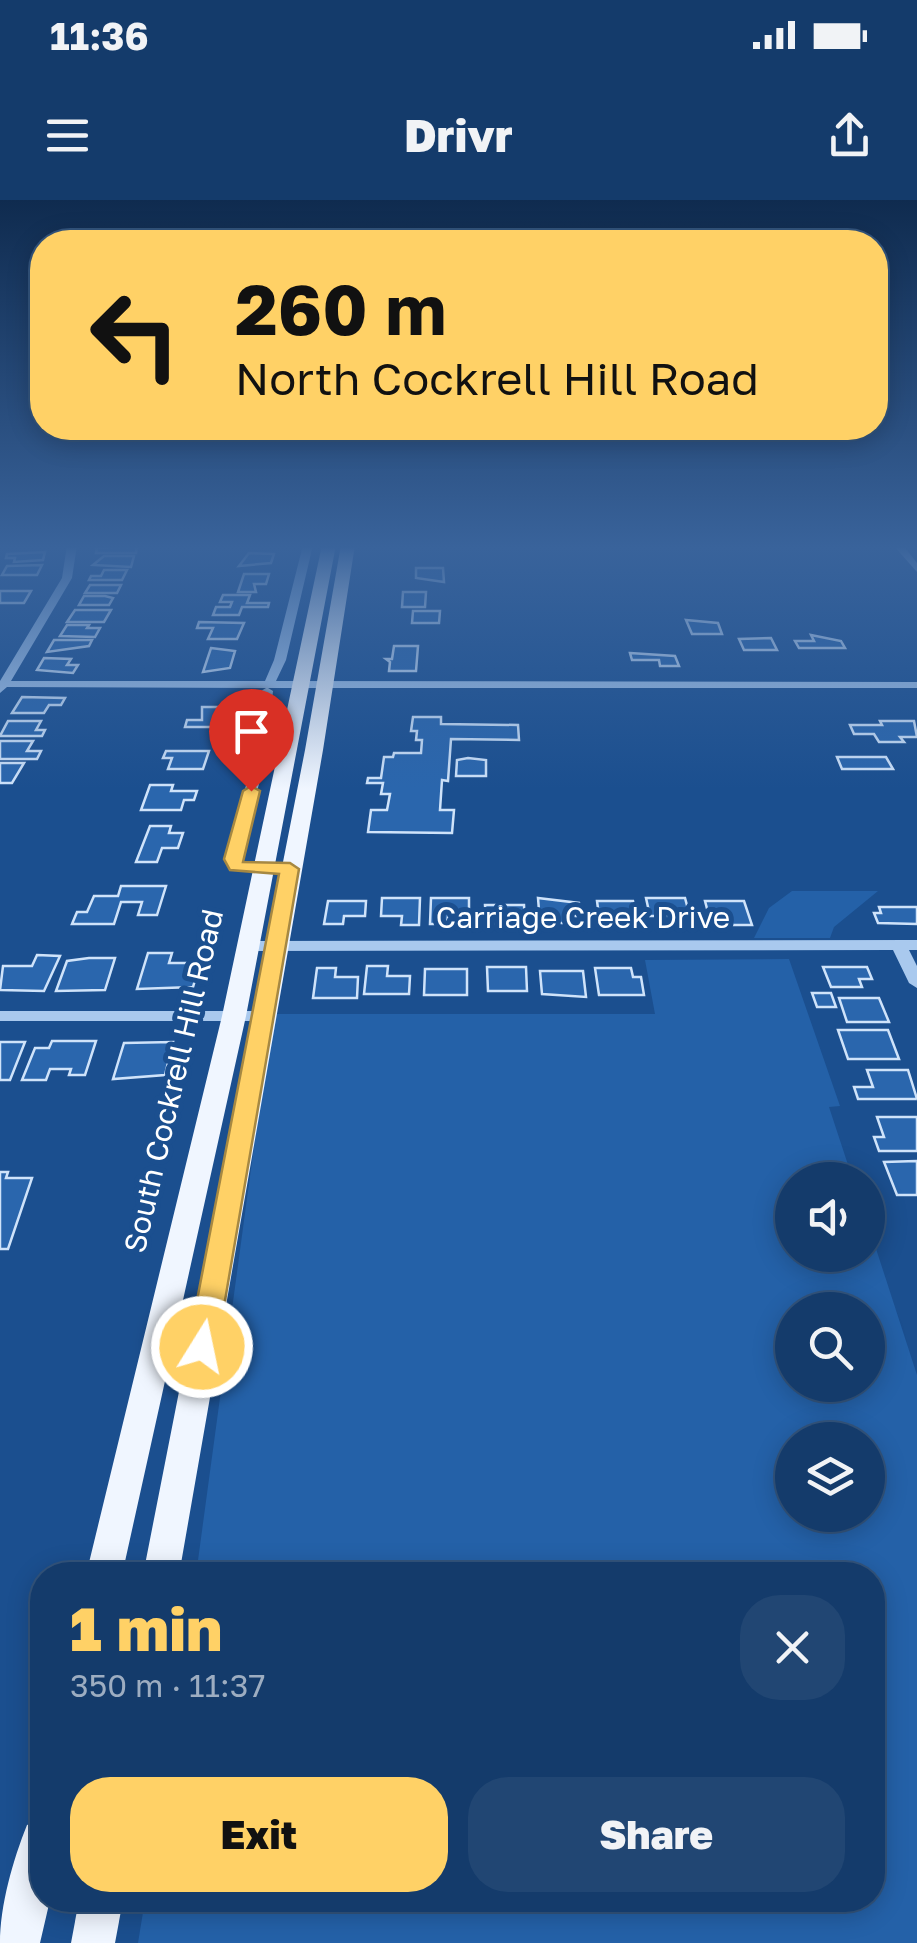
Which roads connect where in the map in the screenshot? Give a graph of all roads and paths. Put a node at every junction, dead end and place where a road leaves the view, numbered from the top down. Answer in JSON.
{"nodes":[{"id":1,"x":38,"y":626,"type":"edge"},
{"id":2,"x":289,"y":626,"type":"edge"},
{"id":3,"x":312,"y":626,"type":"edge"},
{"id":4,"x":333,"y":626,"type":"edge"},
{"id":5,"x":917,"y":684,"type":"edge"},
{"id":6,"x":323,"y":685,"type":"junction"},
{"id":7,"x":269,"y":686,"type":"junction"},
{"id":8,"x":301,"y":686,"type":"junction"},
{"id":9,"x":0,"y":688,"type":"edge"},
{"id":10,"x":264,"y":868,"type":"junction"},
{"id":11,"x":290,"y":869,"type":"junction"},
{"id":12,"x":908,"y":945,"type":"edge"},
{"id":13,"x":262,"y":946,"type":"junction"},
{"id":14,"x":917,"y":982,"type":"edge"},
{"id":15,"x":0,"y":1016,"type":"edge"},
{"id":16,"x":248,"y":1016,"type":"junction"},
{"id":17,"x":107,"y":1562,"type":"edge"},
{"id":18,"x":162,"y":1562,"type":"edge"},
{"id":19,"x":30,"y":1892,"type":"edge"},
{"id":20,"x":99,"y":1912,"type":"edge"},
{"id":21,"x":18,"y":1943,"type":"edge"},
{"id":22,"x":93,"y":1943,"type":"edge"}],
"edges":[{"from":1,"to":9,"type":"street"},
{"from":2,"to":7,"type":"street"},
{"from":3,"to":8,"type":"main road","name":"South Cockrell Hill Road"},
{"from":4,"to":6,"type":"main road","name":"South Cockrell Hill Road"},
{"from":5,"to":6,"type":"street"},
{"from":6,"to":8,"type":"street"},
{"from":6,"to":11,"type":"main road","name":"South Cockrell Hill Road"},
{"from":7,"to":8,"type":"street"},
{"from":7,"to":9,"type":"street"},
{"from":7,"to":10,"type":"street"},
{"from":8,"to":10,"type":"main road","name":"South Cockrell Hill Road"},
{"from":10,"to":11,"type":"street"},
{"from":10,"to":13,"type":"main road","name":"South Cockrell Hill Road"},
{"from":11,"to":13,"type":"main road","name":"South Cockrell Hill Road"},
{"from":12,"to":13,"type":"street","name":"Carriage Creek Drive"},
{"from":12,"to":14,"type":"street"},
{"from":13,"to":16,"type":"main road","name":"South Cockrell Hill Road"},
{"from":15,"to":16,"type":"street"},
{"from":16,"to":17,"type":"main road","name":"South Cockrell Hill Road"},
{"from":16,"to":18,"type":"main road","name":"South Cockrell Hill Road"},
{"from":19,"to":21,"type":"main road"},
{"from":20,"to":22,"type":"main road"}]}
